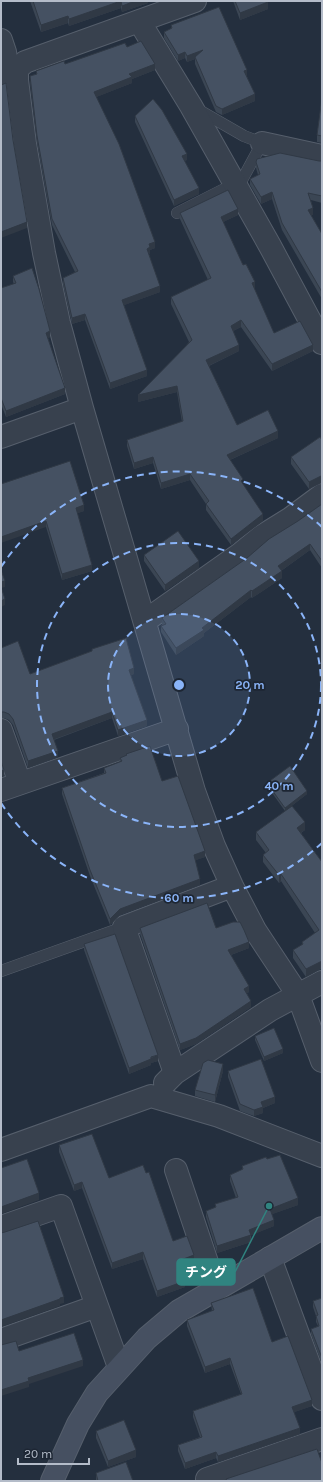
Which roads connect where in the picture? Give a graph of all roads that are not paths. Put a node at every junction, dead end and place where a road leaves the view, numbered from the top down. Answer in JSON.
{"nodes":[{"id":1,"x":195,"y":1,"type":"edge"},
{"id":2,"x":139,"y":21,"type":"junction"},
{"id":3,"x":1,"y":40,"type":"edge"},
{"id":4,"x":9,"y":72,"type":"edge"},
{"id":5,"x":191,"y":106,"type":"junction"},
{"id":6,"x":262,"y":143,"type":"junction"},
{"id":7,"x":322,"y":156,"type":"edge"},
{"id":8,"x":235,"y":183,"type":"junction"},
{"id":9,"x":177,"y":213,"type":"dead end"},
{"id":10,"x":322,"y":343,"type":"edge"},
{"id":11,"x":82,"y":408,"type":"junction"},
{"id":12,"x":1,"y":437,"type":"edge"},
{"id":13,"x":322,"y":495,"type":"edge"},
{"id":14,"x":145,"y":621,"type":"junction"},
{"id":15,"x":177,"y":729,"type":"junction"},
{"id":16,"x":1,"y":730,"type":"edge"},
{"id":17,"x":10,"y":787,"type":"edge"},
{"id":18,"x":232,"y":886,"type":"junction"},
{"id":19,"x":124,"y":927,"type":"junction"},
{"id":20,"x":1,"y":971,"type":"edge"},
{"id":21,"x":322,"y":982,"type":"edge"},
{"id":22,"x":298,"y":996,"type":"junction"},
{"id":23,"x":322,"y":1061,"type":"edge"},
{"id":24,"x":175,"y":1073,"type":"junction"},
{"id":25,"x":151,"y":1096,"type":"junction"},
{"id":26,"x":1,"y":1150,"type":"edge"},
{"id":27,"x":322,"y":1156,"type":"edge"},
{"id":28,"x":176,"y":1170,"type":"dead end"},
{"id":29,"x":1,"y":1227,"type":"edge"},
{"id":30,"x":322,"y":1228,"type":"edge"},
{"id":31,"x":270,"y":1258,"type":"junction"},
{"id":32,"x":216,"y":1289,"type":"junction"},
{"id":33,"x":97,"y":1306,"type":"junction"},
{"id":34,"x":1,"y":1340,"type":"edge"},
{"id":35,"x":119,"y":1367,"type":"junction"},
{"id":36,"x":322,"y":1399,"type":"edge"},
{"id":37,"x":322,"y":1439,"type":"edge"},
{"id":38,"x":207,"y":1479,"type":"dead end"},
{"id":39,"x":52,"y":1481,"type":"edge"}],
"edges":[{"from":1,"to":2,"type":"street"},
{"from":2,"to":4,"type":"street"},
{"from":2,"to":5,"type":"street"},
{"from":3,"to":4,"type":"street"},
{"from":4,"to":11,"type":"street"},
{"from":5,"to":6,"type":"lane"},
{"from":5,"to":8,"type":"street"},
{"from":6,"to":7,"type":"street"},
{"from":6,"to":8,"type":"lane"},
{"from":8,"to":9,"type":"lane"},
{"from":8,"to":10,"type":"street"},
{"from":11,"to":12,"type":"street"},
{"from":11,"to":14,"type":"street"},
{"from":13,"to":14,"type":"street"},
{"from":14,"to":15,"type":"street"},
{"from":15,"to":17,"type":"street"},
{"from":15,"to":18,"type":"street"},
{"from":16,"to":17,"type":"street"},
{"from":18,"to":19,"type":"street"},
{"from":18,"to":22,"type":"street"},
{"from":19,"to":20,"type":"lane"},
{"from":19,"to":24,"type":"street"},
{"from":21,"to":22,"type":"street"},
{"from":22,"to":23,"type":"street"},
{"from":22,"to":24,"type":"street"},
{"from":24,"to":25,"type":"street"},
{"from":25,"to":26,"type":"street"},
{"from":25,"to":27,"type":"street"},
{"from":28,"to":32,"type":"street"},
{"from":29,"to":33,"type":"street"},
{"from":30,"to":31,"type":"street"},
{"from":31,"to":32,"type":"street"},
{"from":31,"to":36,"type":"street"},
{"from":32,"to":35,"type":"street"},
{"from":33,"to":34,"type":"street"},
{"from":33,"to":35,"type":"street"},
{"from":35,"to":39,"type":"street"},
{"from":37,"to":38,"type":"street"}]}
